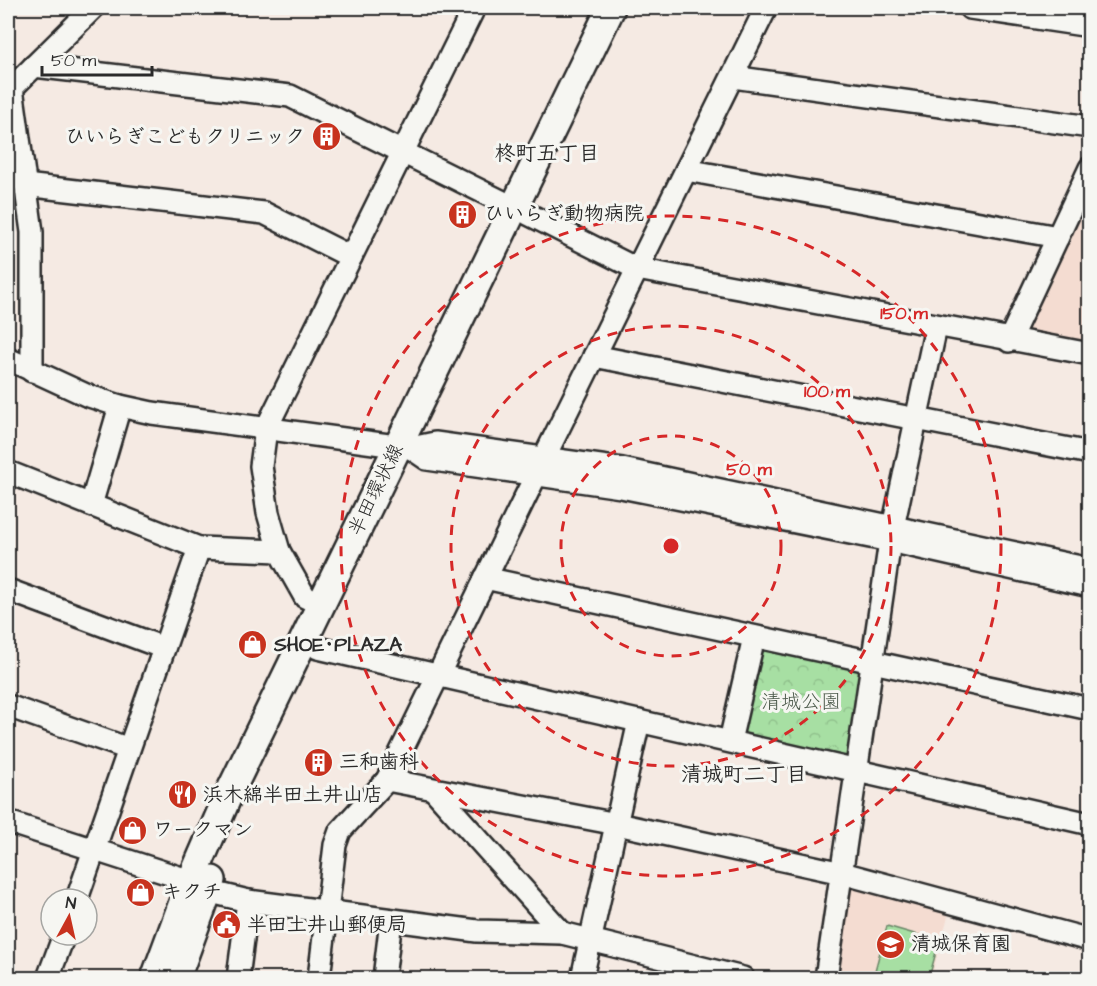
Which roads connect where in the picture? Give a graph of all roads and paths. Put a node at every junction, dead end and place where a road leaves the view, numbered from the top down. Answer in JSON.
{"nodes":[{"id":1,"x":93,"y":8,"type":"edge"},
{"id":2,"x":474,"y":8,"type":"edge"},
{"id":3,"x":611,"y":8,"type":"edge"},
{"id":4,"x":628,"y":8,"type":"edge"},
{"id":5,"x":766,"y":8,"type":"edge"},
{"id":6,"x":970,"y":8,"type":"edge"},
{"id":7,"x":1033,"y":12,"type":"edge"},
{"id":8,"x":1089,"y":26,"type":"edge"},
{"id":9,"x":34,"y":66,"type":"junction"},
{"id":10,"x":733,"y":77,"type":"junction"},
{"id":11,"x":1089,"y":127,"type":"edge"},
{"id":12,"x":404,"y":152,"type":"junction"},
{"id":13,"x":1089,"y":168,"type":"edge"},
{"id":14,"x":686,"y":170,"type":"junction"},
{"id":15,"x":25,"y":185,"type":"junction"},
{"id":16,"x":520,"y":210,"type":"junction"},
{"id":17,"x":1058,"y":237,"type":"junction"},
{"id":18,"x":351,"y":257,"type":"junction"},
{"id":19,"x":637,"y":269,"type":"junction"},
{"id":20,"x":936,"y":327,"type":"junction"},
{"id":21,"x":1009,"y":340,"type":"junction"},
{"id":22,"x":1089,"y":354,"type":"edge"},
{"id":23,"x":594,"y":356,"type":"junction"},
{"id":24,"x":8,"y":359,"type":"edge"},
{"id":25,"x":32,"y":371,"type":"junction"},
{"id":26,"x":120,"y":406,"type":"junction"},
{"id":27,"x":915,"y":420,"type":"junction"},
{"id":28,"x":266,"y":429,"type":"junction"},
{"id":29,"x":404,"y":447,"type":"junction"},
{"id":30,"x":1089,"y":453,"type":"edge"},
{"id":31,"x":540,"y":466,"type":"junction"},
{"id":32,"x":8,"y":472,"type":"edge"},
{"id":33,"x":91,"y":505,"type":"junction"},
{"id":34,"x":892,"y":533,"type":"junction"},
{"id":35,"x":199,"y":548,"type":"junction"},
{"id":36,"x":279,"y":551,"type":"junction"},
{"id":37,"x":1089,"y":569,"type":"edge"},
{"id":38,"x":485,"y":579,"type":"junction"},
{"id":39,"x":1089,"y":586,"type":"edge"},
{"id":40,"x":8,"y":590,"type":"edge"},
{"id":41,"x":320,"y":604,"type":"junction"},
{"id":42,"x":754,"y":637,"type":"junction"},
{"id":43,"x":164,"y":648,"type":"junction"},
{"id":44,"x":318,"y":648,"type":"junction"},
{"id":45,"x":871,"y":662,"type":"junction"},
{"id":46,"x":438,"y":675,"type":"junction"},
{"id":47,"x":8,"y":706,"type":"edge"},
{"id":48,"x":1089,"y":709,"type":"edge"},
{"id":49,"x":639,"y":721,"type":"junction"},
{"id":50,"x":730,"y":741,"type":"junction"},
{"id":51,"x":129,"y":749,"type":"junction"},
{"id":52,"x":856,"y":771,"type":"junction"},
{"id":53,"x":387,"y":780,"type":"junction"},
{"id":54,"x":434,"y":790,"type":"junction"},
{"id":55,"x":8,"y":822,"type":"edge"},
{"id":56,"x":617,"y":824,"type":"junction"},
{"id":57,"x":1089,"y":824,"type":"edge"},
{"id":58,"x":95,"y":850,"type":"junction"},
{"id":59,"x":842,"y":873,"type":"junction"},
{"id":60,"x":199,"y":886,"type":"junction"},
{"id":61,"x":81,"y":887,"type":"edge"},
{"id":62,"x":248,"y":901,"type":"junction"},
{"id":63,"x":328,"y":913,"type":"junction"},
{"id":64,"x":391,"y":920,"type":"junction"},
{"id":65,"x":562,"y":933,"type":"junction"},
{"id":66,"x":591,"y":940,"type":"junction"},
{"id":67,"x":1089,"y":940,"type":"edge"},
{"id":68,"x":60,"y":947,"type":"edge"},
{"id":69,"x":48,"y":978,"type":"edge"},
{"id":70,"x":155,"y":978,"type":"edge"},
{"id":71,"x":176,"y":978,"type":"edge"},
{"id":72,"x":238,"y":978,"type":"edge"},
{"id":73,"x":319,"y":978,"type":"edge"},
{"id":74,"x":384,"y":978,"type":"edge"},
{"id":75,"x":582,"y":978,"type":"edge"},
{"id":76,"x":743,"y":978,"type":"edge"},
{"id":77,"x":826,"y":978,"type":"edge"}],
"edges":[{"from":1,"to":9,"type":"street"},
{"from":2,"to":12,"type":"street"},
{"from":3,"to":16,"type":"main road","name":"半田環状線"},
{"from":4,"to":16,"type":"main road","name":"半田環状線"},
{"from":5,"to":10,"type":"street"},
{"from":6,"to":7,"type":"street"},
{"from":7,"to":8,"type":"street"},
{"from":9,"to":12,"type":"street"},
{"from":9,"to":15,"type":"street"},
{"from":10,"to":11,"type":"street"},
{"from":10,"to":14,"type":"street"},
{"from":12,"to":16,"type":"street"},
{"from":12,"to":18,"type":"street"},
{"from":13,"to":17,"type":"street"},
{"from":14,"to":17,"type":"street"},
{"from":14,"to":19,"type":"street"},
{"from":15,"to":18,"type":"street"},
{"from":15,"to":25,"type":"street"},
{"from":16,"to":19,"type":"street"},
{"from":16,"to":29,"type":"main road","name":"半田環状線"},
{"from":17,"to":21,"type":"street"},
{"from":18,"to":28,"type":"street"},
{"from":19,"to":20,"type":"street"},
{"from":19,"to":23,"type":"street"},
{"from":20,"to":21,"type":"street"},
{"from":20,"to":27,"type":"street"},
{"from":21,"to":22,"type":"street"},
{"from":23,"to":27,"type":"street"},
{"from":23,"to":31,"type":"street"},
{"from":24,"to":25,"type":"street"},
{"from":25,"to":26,"type":"street"},
{"from":26,"to":28,"type":"street"},
{"from":26,"to":33,"type":"street"},
{"from":27,"to":30,"type":"street"},
{"from":27,"to":34,"type":"street"},
{"from":28,"to":29,"type":"street"},
{"from":28,"to":36,"type":"street"},
{"from":29,"to":31,"type":"street"},
{"from":29,"to":41,"type":"main road","name":"半田環状線"},
{"from":29,"to":44,"type":"main road","name":"半田環状線"},
{"from":31,"to":34,"type":"street"},
{"from":31,"to":38,"type":"street"},
{"from":32,"to":33,"type":"street"},
{"from":33,"to":35,"type":"street"},
{"from":34,"to":37,"type":"street"},
{"from":34,"to":39,"type":"street"},
{"from":34,"to":45,"type":"street"},
{"from":35,"to":36,"type":"street"},
{"from":35,"to":43,"type":"street"},
{"from":36,"to":41,"type":"street"},
{"from":38,"to":42,"type":"street"},
{"from":38,"to":46,"type":"street"},
{"from":40,"to":43,"type":"street"},
{"from":41,"to":60,"type":"main road","name":"半田環状線"},
{"from":42,"to":45,"type":"street"},
{"from":42,"to":50,"type":"street"},
{"from":43,"to":51,"type":"street"},
{"from":44,"to":46,"type":"street"},
{"from":44,"to":60,"type":"main road","name":"半田環状線"},
{"from":45,"to":48,"type":"street"},
{"from":45,"to":52,"type":"street"},
{"from":46,"to":49,"type":"street"},
{"from":46,"to":53,"type":"street"},
{"from":47,"to":51,"type":"street"},
{"from":49,"to":50,"type":"street"},
{"from":49,"to":56,"type":"street"},
{"from":50,"to":52,"type":"street"},
{"from":51,"to":58,"type":"street"},
{"from":52,"to":57,"type":"street"},
{"from":52,"to":59,"type":"street"},
{"from":53,"to":54,"type":"street"},
{"from":53,"to":63,"type":"street"},
{"from":54,"to":56,"type":"street"},
{"from":54,"to":65,"type":"street"},
{"from":55,"to":58,"type":"street"},
{"from":56,"to":59,"type":"street"},
{"from":56,"to":66,"type":"street"},
{"from":58,"to":60,"type":"street"},
{"from":58,"to":61,"type":"street"},
{"from":59,"to":67,"type":"street"},
{"from":59,"to":77,"type":"street"},
{"from":60,"to":62,"type":"street"},
{"from":60,"to":70,"type":"main road","name":"半田環状線"},
{"from":60,"to":71,"type":"main road","name":"半田環状線"},
{"from":62,"to":63,"type":"street"},
{"from":62,"to":72,"type":"street"},
{"from":63,"to":64,"type":"street"},
{"from":63,"to":73,"type":"street"},
{"from":64,"to":65,"type":"street"},
{"from":64,"to":74,"type":"street"},
{"from":65,"to":66,"type":"street"},
{"from":66,"to":75,"type":"street"},
{"from":66,"to":76,"type":"street"},
{"from":68,"to":69,"type":"street"}]}
